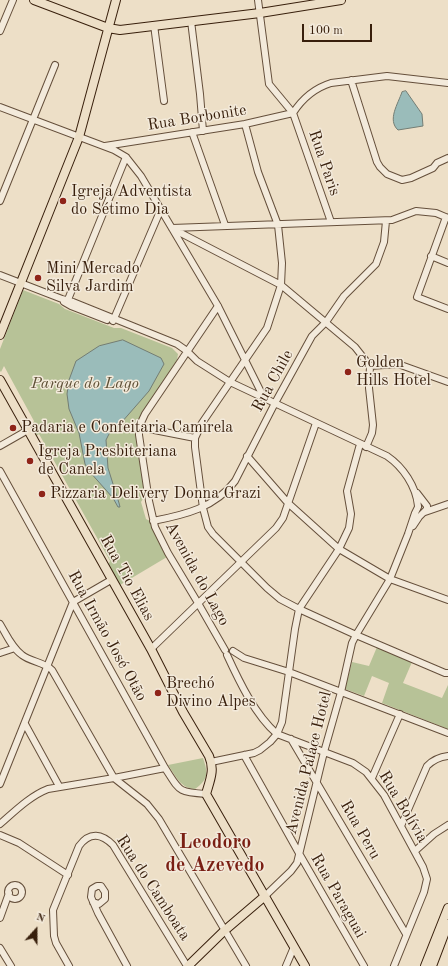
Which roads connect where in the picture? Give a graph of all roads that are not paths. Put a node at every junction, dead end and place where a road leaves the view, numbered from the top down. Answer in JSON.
{"nodes":[{"id":1,"x":13,"y":0,"type":"edge"},
{"id":2,"x":34,"y":0,"type":"edge"},
{"id":3,"x":116,"y":0,"type":"edge"},
{"id":4,"x":258,"y":0,"type":"edge"},
{"id":5,"x":341,"y":0,"type":"edge"},
{"id":6,"x":260,"y":13,"type":"junction"},
{"id":7,"x":191,"y":21,"type":"junction"},
{"id":8,"x":154,"y":25,"type":"junction"},
{"id":9,"x":108,"y":28,"type":"junction"},
{"id":10,"x":0,"y":31,"type":"edge"},
{"id":11,"x":55,"y":65,"type":"dead end"},
{"id":12,"x":351,"y":80,"type":"junction"},
{"id":13,"x":448,"y":83,"type":"edge"},
{"id":14,"x":164,"y":100,"type":"dead end"},
{"id":15,"x":0,"y":107,"type":"edge"},
{"id":16,"x":293,"y":113,"type":"junction"},
{"id":17,"x":33,"y":119,"type":"junction"},
{"id":18,"x":245,"y":124,"type":"junction"},
{"id":19,"x":203,"y":131,"type":"junction"},
{"id":20,"x":192,"y":132,"type":"junction"},
{"id":21,"x":79,"y":137,"type":"junction"},
{"id":22,"x":105,"y":146,"type":"junction"},
{"id":23,"x":126,"y":158,"type":"junction"},
{"id":24,"x":448,"y":158,"type":"edge"},
{"id":25,"x":0,"y":202,"type":"edge"},
{"id":26,"x":161,"y":209,"type":"junction"},
{"id":27,"x":447,"y":218,"type":"edge"},
{"id":28,"x":386,"y":221,"type":"junction"},
{"id":29,"x":331,"y":222,"type":"junction"},
{"id":30,"x":278,"y":225,"type":"junction"},
{"id":31,"x":225,"y":226,"type":"junction"},
{"id":32,"x":172,"y":228,"type":"junction"},
{"id":33,"x":431,"y":256,"type":"junction"},
{"id":34,"x":448,"y":263,"type":"edge"},
{"id":35,"x":0,"y":275,"type":"edge"},
{"id":36,"x":22,"y":283,"type":"junction"},
{"id":37,"x":281,"y":285,"type":"junction"},
{"id":38,"x":65,"y":301,"type":"junction"},
{"id":39,"x":218,"y":306,"type":"junction"},
{"id":40,"x":448,"y":309,"type":"edge"},
{"id":41,"x":114,"y":320,"type":"junction"},
{"id":42,"x":326,"y":322,"type":"junction"},
{"id":43,"x":0,"y":335,"type":"edge"},
{"id":44,"x":187,"y":353,"type":"junction"},
{"id":45,"x":244,"y":360,"type":"junction"},
{"id":46,"x":370,"y":366,"type":"junction"},
{"id":47,"x":0,"y":380,"type":"edge"},
{"id":48,"x":230,"y":382,"type":"junction"},
{"id":49,"x":448,"y":382,"type":"edge"},
{"id":50,"x":264,"y":398,"type":"junction"},
{"id":51,"x":275,"y":403,"type":"junction"},
{"id":52,"x":316,"y":422,"type":"junction"},
{"id":53,"x":139,"y":427,"type":"junction"},
{"id":54,"x":28,"y":430,"type":"junction"},
{"id":55,"x":195,"y":438,"type":"junction"},
{"id":56,"x":360,"y":444,"type":"junction"},
{"id":57,"x":0,"y":446,"type":"edge"},
{"id":58,"x":366,"y":447,"type":"junction"},
{"id":59,"x":247,"y":456,"type":"junction"},
{"id":60,"x":0,"y":471,"type":"edge"},
{"id":61,"x":288,"y":503,"type":"junction"},
{"id":62,"x":422,"y":505,"type":"junction"},
{"id":63,"x":445,"y":506,"type":"edge"},
{"id":64,"x":203,"y":508,"type":"junction"},
{"id":65,"x":425,"y":512,"type":"junction"},
{"id":66,"x":153,"y":521,"type":"junction"},
{"id":67,"x":408,"y":534,"type":"junction"},
{"id":68,"x":339,"y":549,"type":"junction"},
{"id":69,"x":241,"y":562,"type":"junction"},
{"id":70,"x":390,"y":579,"type":"junction"},
{"id":71,"x":111,"y":580,"type":"junction"},
{"id":72,"x":448,"y":600,"type":"edge"},
{"id":73,"x":73,"y":602,"type":"junction"},
{"id":74,"x":198,"y":603,"type":"junction"},
{"id":75,"x":299,"y":609,"type":"junction"},
{"id":76,"x":0,"y":624,"type":"edge"},
{"id":77,"x":356,"y":635,"type":"junction"},
{"id":78,"x":15,"y":648,"type":"junction"},
{"id":79,"x":151,"y":649,"type":"junction"},
{"id":80,"x":0,"y":653,"type":"edge"},
{"id":81,"x":229,"y":654,"type":"junction"},
{"id":82,"x":48,"y":666,"type":"junction"},
{"id":83,"x":288,"y":672,"type":"junction"},
{"id":84,"x":448,"y":673,"type":"edge"},
{"id":85,"x":341,"y":692,"type":"junction"},
{"id":86,"x":400,"y":714,"type":"junction"},
{"id":87,"x":25,"y":724,"type":"junction"},
{"id":88,"x":448,"y":733,"type":"edge"},
{"id":89,"x":277,"y":734,"type":"junction"},
{"id":90,"x":291,"y":739,"type":"junction"},
{"id":91,"x":324,"y":752,"type":"junction"},
{"id":92,"x":244,"y":755,"type":"junction"},
{"id":93,"x":448,"y":756,"type":"edge"},
{"id":94,"x":212,"y":762,"type":"junction"},
{"id":95,"x":165,"y":768,"type":"junction"},
{"id":96,"x":114,"y":778,"type":"junction"},
{"id":97,"x":372,"y":778,"type":"junction"},
{"id":98,"x":317,"y":783,"type":"junction"},
{"id":99,"x":0,"y":784,"type":"edge"},
{"id":100,"x":59,"y":786,"type":"junction"},
{"id":101,"x":206,"y":794,"type":"junction"},
{"id":102,"x":0,"y":824,"type":"edge"},
{"id":103,"x":448,"y":824,"type":"edge"},
{"id":104,"x":401,"y":826,"type":"junction"},
{"id":105,"x":0,"y":835,"type":"edge"},
{"id":106,"x":415,"y":851,"type":"junction"},
{"id":107,"x":300,"y":855,"type":"junction"},
{"id":108,"x":68,"y":875,"type":"junction"},
{"id":109,"x":9,"y":893,"type":"dead end"},
{"id":110,"x":265,"y":896,"type":"junction"},
{"id":111,"x":93,"y":902,"type":"junction"},
{"id":112,"x":448,"y":908,"type":"edge"},
{"id":113,"x":0,"y":918,"type":"edge"},
{"id":114,"x":446,"y":921,"type":"edge"},
{"id":115,"x":224,"y":931,"type":"junction"},
{"id":116,"x":406,"y":934,"type":"junction"},
{"id":117,"x":294,"y":947,"type":"junction"},
{"id":118,"x":0,"y":948,"type":"edge"},
{"id":119,"x":11,"y":966,"type":"edge"},
{"id":120,"x":69,"y":966,"type":"edge"},
{"id":121,"x":127,"y":966,"type":"edge"},
{"id":122,"x":187,"y":966,"type":"edge"},
{"id":123,"x":246,"y":966,"type":"edge"},
{"id":124,"x":286,"y":966,"type":"edge"},
{"id":125,"x":305,"y":966,"type":"edge"},
{"id":126,"x":364,"y":966,"type":"edge"},
{"id":127,"x":394,"y":966,"type":"edge"},
{"id":128,"x":425,"y":966,"type":"edge"},
{"id":129,"x":432,"y":966,"type":"edge"}],
"edges":[{"from":1,"to":10,"type":"street"},
{"from":2,"to":9,"type":"main road"},
{"from":3,"to":9,"type":"main road"},
{"from":4,"to":6,"type":"street"},
{"from":5,"to":6,"type":"main road"},
{"from":6,"to":7,"type":"main road"},
{"from":6,"to":16,"type":"street"},
{"from":7,"to":8,"type":"main road"},
{"from":7,"to":19,"type":"street"},
{"from":8,"to":9,"type":"main road"},
{"from":8,"to":14,"type":"street"},
{"from":9,"to":21,"type":"main road"},
{"from":11,"to":17,"type":"street"},
{"from":12,"to":13,"type":"street"},
{"from":12,"to":16,"type":"street"},
{"from":12,"to":24,"type":"street"},
{"from":15,"to":17,"type":"street"},
{"from":16,"to":18,"type":"street","name":"Rua Borbonite"},
{"from":16,"to":29,"type":"street","name":"Rua Paris"},
{"from":17,"to":21,"type":"street"},
{"from":17,"to":25,"type":"street"},
{"from":18,"to":19,"type":"street","name":"Rua Borbonite"},
{"from":18,"to":30,"type":"street"},
{"from":19,"to":20,"type":"street","name":"Rua Borbonite"},
{"from":20,"to":22,"type":"street","name":"Rua Borbonite"},
{"from":20,"to":31,"type":"street"},
{"from":21,"to":22,"type":"street"},
{"from":21,"to":36,"type":"main road"},
{"from":22,"to":23,"type":"street"},
{"from":23,"to":26,"type":"street"},
{"from":23,"to":38,"type":"street"},
{"from":26,"to":32,"type":"street"},
{"from":26,"to":41,"type":"street"},
{"from":27,"to":28,"type":"street"},
{"from":27,"to":33,"type":"street"},
{"from":28,"to":29,"type":"street"},
{"from":28,"to":42,"type":"street","name":"Rua Chile"},
{"from":29,"to":30,"type":"street"},
{"from":30,"to":31,"type":"street"},
{"from":30,"to":37,"type":"street"},
{"from":31,"to":32,"type":"street"},
{"from":32,"to":37,"type":"street"},
{"from":32,"to":39,"type":"street"},
{"from":33,"to":34,"type":"street"},
{"from":33,"to":40,"type":"street"},
{"from":35,"to":36,"type":"street"},
{"from":36,"to":38,"type":"street"},
{"from":36,"to":43,"type":"main road"},
{"from":37,"to":42,"type":"street"},
{"from":37,"to":45,"type":"street"},
{"from":38,"to":41,"type":"street"},
{"from":39,"to":44,"type":"street"},
{"from":39,"to":45,"type":"street"},
{"from":41,"to":44,"type":"street"},
{"from":42,"to":46,"type":"street"},
{"from":42,"to":51,"type":"street","name":"Rua Chile"},
{"from":44,"to":48,"type":"street"},
{"from":44,"to":53,"type":"street"},
{"from":45,"to":48,"type":"street"},
{"from":45,"to":50,"type":"street"},
{"from":46,"to":49,"type":"street"},
{"from":46,"to":58,"type":"street"},
{"from":47,"to":54,"type":"main road","name":"Rua Tio Elias"},
{"from":48,"to":50,"type":"street"},
{"from":48,"to":55,"type":"street"},
{"from":50,"to":51,"type":"street"},
{"from":51,"to":52,"type":"street"},
{"from":51,"to":59,"type":"street","name":"Rua Chile"},
{"from":52,"to":56,"type":"street"},
{"from":52,"to":61,"type":"street"},
{"from":53,"to":55,"type":"street"},
{"from":53,"to":66,"type":"street","name":"Avenida do Lago"},
{"from":54,"to":57,"type":"street"},
{"from":54,"to":71,"type":"main road","name":"Rua Tio Elias"},
{"from":55,"to":64,"type":"street"},
{"from":56,"to":58,"type":"street"},
{"from":56,"to":68,"type":"street"},
{"from":58,"to":62,"type":"street"},
{"from":59,"to":61,"type":"street"},
{"from":59,"to":64,"type":"street","name":"Rua Chile"},
{"from":60,"to":73,"type":"street","name":"Rua Irmão José Otão"},
{"from":61,"to":68,"type":"street"},
{"from":61,"to":69,"type":"street"},
{"from":62,"to":63,"type":"street"},
{"from":62,"to":65,"type":"street"},
{"from":62,"to":67,"type":"street","name":"Avenida Palace Hotel"},
{"from":63,"to":65,"type":"street"},
{"from":64,"to":66,"type":"street","name":"Rua Chile"},
{"from":64,"to":69,"type":"street"},
{"from":65,"to":67,"type":"street","name":"Avenida Palace Hotel"},
{"from":66,"to":74,"type":"street","name":"Avenida do Lago"},
{"from":67,"to":70,"type":"street","name":"Avenida Palace Hotel"},
{"from":68,"to":70,"type":"street"},
{"from":68,"to":75,"type":"street"},
{"from":69,"to":74,"type":"street"},
{"from":69,"to":75,"type":"street"},
{"from":70,"to":72,"type":"street"},
{"from":70,"to":77,"type":"street","name":"Avenida Palace Hotel"},
{"from":71,"to":73,"type":"street"},
{"from":71,"to":79,"type":"main road","name":"Rua Tio Elias"},
{"from":73,"to":82,"type":"street"},
{"from":73,"to":95,"type":"street","name":"Rua Irmão José Otão"},
{"from":74,"to":79,"type":"street"},
{"from":74,"to":81,"type":"street","name":"Avenida do Lago"},
{"from":75,"to":77,"type":"street"},
{"from":75,"to":83,"type":"street"},
{"from":76,"to":78,"type":"street"},
{"from":77,"to":84,"type":"street"},
{"from":77,"to":85,"type":"street","name":"Avenida Palace Hotel"},
{"from":78,"to":80,"type":"street"},
{"from":78,"to":82,"type":"street"},
{"from":79,"to":94,"type":"main road","name":"Rua Tio Elias"},
{"from":81,"to":83,"type":"street"},
{"from":81,"to":89,"type":"street","name":"Avenida do Lago"},
{"from":82,"to":87,"type":"street"},
{"from":82,"to":96,"type":"street"},
{"from":83,"to":85,"type":"street"},
{"from":83,"to":89,"type":"street"},
{"from":85,"to":86,"type":"street"},
{"from":85,"to":91,"type":"street","name":"Avenida Palace Hotel"},
{"from":86,"to":88,"type":"street"},
{"from":86,"to":97,"type":"street"},
{"from":87,"to":99,"type":"street"},
{"from":87,"to":100,"type":"street"},
{"from":89,"to":90,"type":"street","name":"Rua Bolívia"},
{"from":89,"to":92,"type":"street"},
{"from":90,"to":91,"type":"street","name":"Rua Bolívia"},
{"from":90,"to":98,"type":"street","name":"Rua Peru"},
{"from":91,"to":97,"type":"street","name":"Rua Bolívia"},
{"from":91,"to":98,"type":"street","name":"Avenida Palace Hotel"},
{"from":92,"to":94,"type":"street"},
{"from":92,"to":107,"type":"street","name":"Rua Paraguai"},
{"from":93,"to":104,"type":"street"},
{"from":94,"to":101,"type":"main road"},
{"from":95,"to":96,"type":"street"},
{"from":95,"to":101,"type":"street","name":"Rua Irmão José Otão"},
{"from":96,"to":100,"type":"street"},
{"from":96,"to":115,"type":"street"},
{"from":97,"to":104,"type":"street","name":"Rua Bolívia"},
{"from":98,"to":107,"type":"street","name":"Avenida Palace Hotel"},
{"from":98,"to":116,"type":"street","name":"Rua Peru"},
{"from":100,"to":102,"type":"street"},
{"from":101,"to":110,"type":"main road"},
{"from":103,"to":106,"type":"street"},
{"from":104,"to":106,"type":"street","name":"Rua Bolívia"},
{"from":105,"to":108,"type":"street"},
{"from":106,"to":116,"type":"street","name":"Rua Bolívia"},
{"from":107,"to":110,"type":"street","name":"Avenida Palace Hotel"},
{"from":107,"to":126,"type":"street","name":"Rua Paraguai"},
{"from":108,"to":120,"type":"street","name":"Rua do Camboata"},
{"from":108,"to":122,"type":"street","name":"Rua do Camboata"},
{"from":109,"to":113,"type":"street"},
{"from":110,"to":115,"type":"main road","name":"Avenida Palace Hotel"},
{"from":110,"to":117,"type":"main road"},
{"from":111,"to":111,"type":"street"},
{"from":111,"to":121,"type":"street"},
{"from":112,"to":114,"type":"main road"},
{"from":114,"to":128,"type":"main road"},
{"from":114,"to":129,"type":"main road"},
{"from":115,"to":122,"type":"main road","name":"Avenida Palace Hotel"},
{"from":115,"to":123,"type":"street"},
{"from":116,"to":127,"type":"street"},
{"from":117,"to":124,"type":"street"},
{"from":117,"to":125,"type":"main road"},
{"from":118,"to":119,"type":"street"}]}
